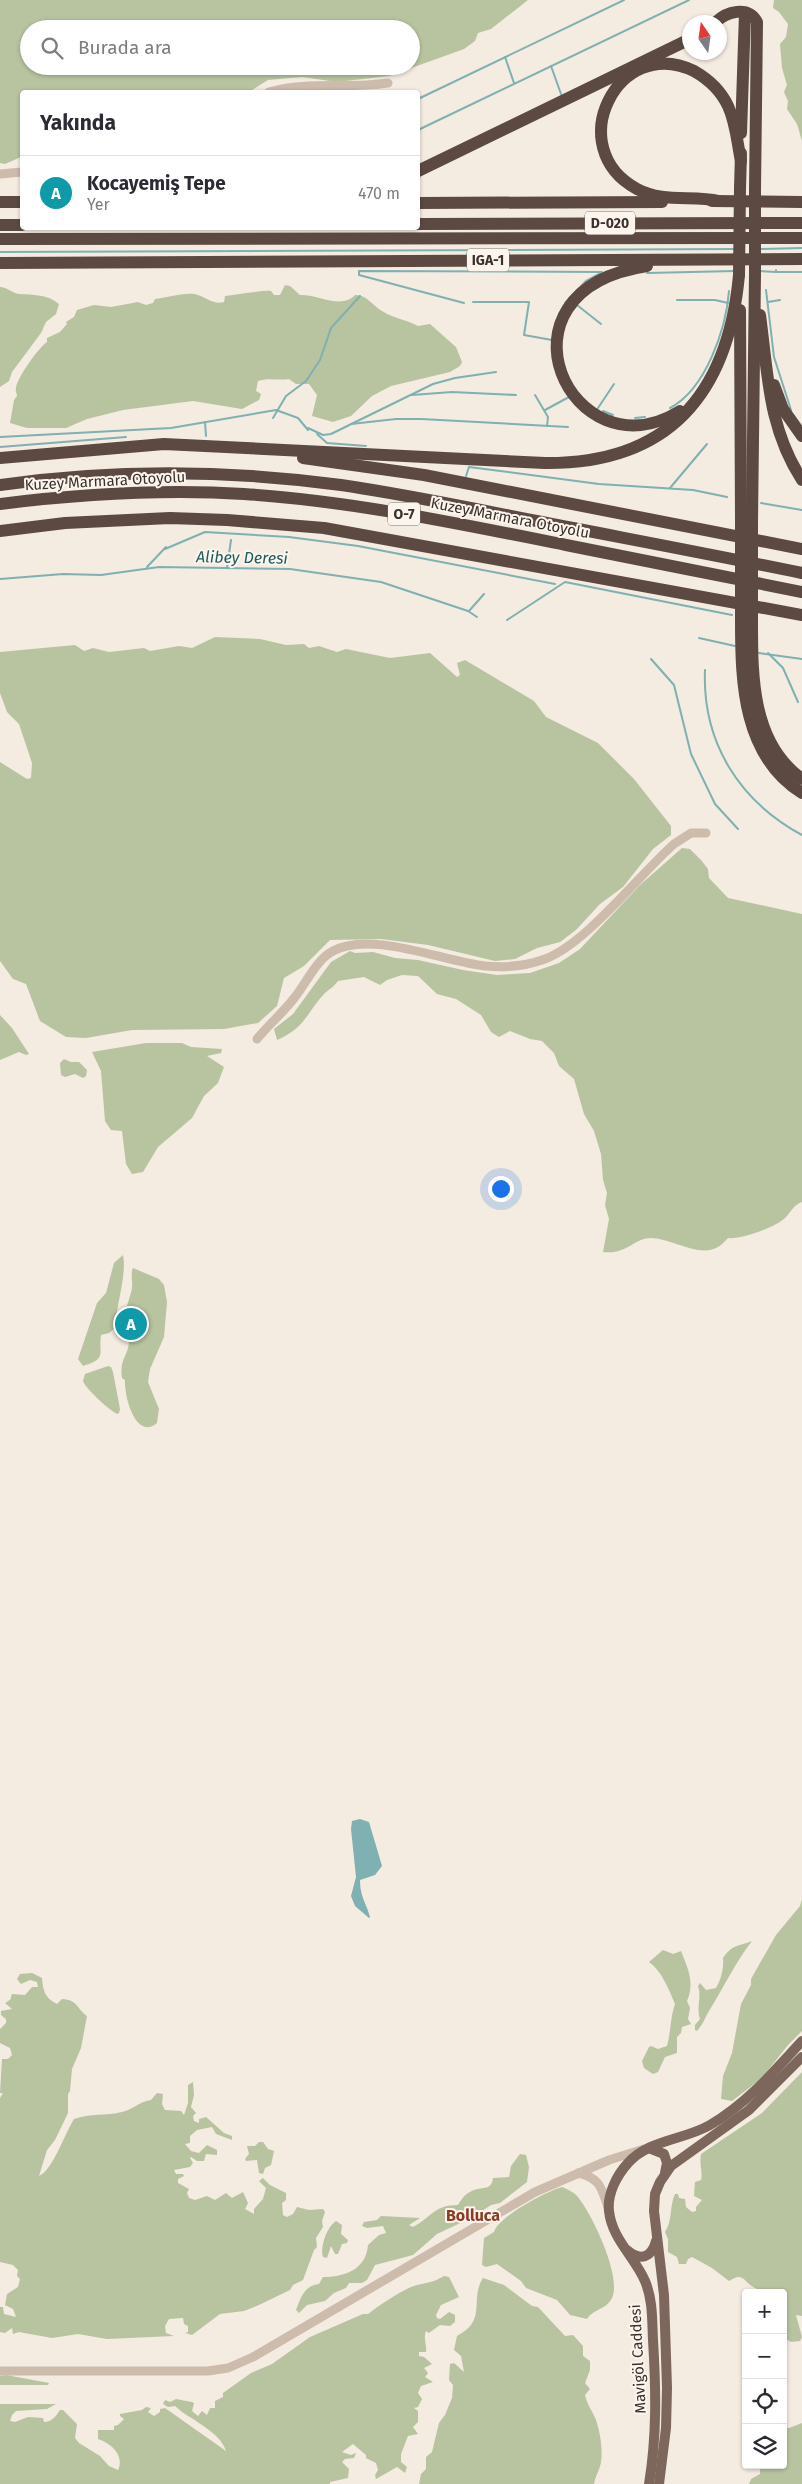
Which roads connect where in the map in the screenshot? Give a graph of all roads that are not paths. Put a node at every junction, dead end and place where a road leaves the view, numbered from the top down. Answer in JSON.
{"nodes":[{"id":1,"x":745,"y":13,"type":"junction"},
{"id":2,"x":726,"y":15,"type":"edge"},
{"id":3,"x":682,"y":43,"type":"edge"},
{"id":4,"x":388,"y":83,"type":"dead end"},
{"id":5,"x":280,"y":90,"type":"edge"},
{"id":6,"x":741,"y":161,"type":"junction"},
{"id":7,"x":420,"y":170,"type":"edge"},
{"id":8,"x":20,"y":172,"type":"edge"},
{"id":9,"x":0,"y":174,"type":"edge"},
{"id":10,"x":719,"y":201,"type":"junction"},
{"id":11,"x":0,"y":202,"type":"edge"},
{"id":12,"x":20,"y":202,"type":"edge"},
{"id":13,"x":802,"y":202,"type":"edge"},
{"id":14,"x":420,"y":203,"type":"edge"},
{"id":15,"x":802,"y":223,"type":"edge"},
{"id":16,"x":420,"y":224,"type":"edge"},
{"id":17,"x":0,"y":225,"type":"edge"},
{"id":18,"x":20,"y":225,"type":"edge"},
{"id":19,"x":802,"y":238,"type":"edge"},
{"id":20,"x":0,"y":239,"type":"edge"},
{"id":21,"x":727,"y":259,"type":"junction"},
{"id":22,"x":799,"y":260,"type":"edge"},
{"id":23,"x":0,"y":262,"type":"edge"},
{"id":24,"x":755,"y":274,"type":"junction"},
{"id":25,"x":739,"y":275,"type":"junction"},
{"id":26,"x":761,"y":321,"type":"junction"},
{"id":27,"x":716,"y":367,"type":"junction"},
{"id":28,"x":802,"y":436,"type":"edge"},
{"id":29,"x":117,"y":448,"type":"junction"},
{"id":30,"x":0,"y":458,"type":"edge"},
{"id":31,"x":802,"y":480,"type":"edge"},
{"id":32,"x":0,"y":485,"type":"edge"},
{"id":33,"x":0,"y":504,"type":"edge"},
{"id":34,"x":747,"y":520,"type":"junction"},
{"id":35,"x":0,"y":531,"type":"edge"},
{"id":36,"x":802,"y":549,"type":"edge"},
{"id":37,"x":802,"y":573,"type":"edge"},
{"id":38,"x":802,"y":592,"type":"edge"},
{"id":39,"x":677,"y":594,"type":"junction"},
{"id":40,"x":802,"y":615,"type":"edge"},
{"id":41,"x":746,"y":622,"type":"junction"},
{"id":42,"x":802,"y":622,"type":"edge"},
{"id":43,"x":802,"y":779,"type":"edge"},
{"id":44,"x":802,"y":793,"type":"edge"},
{"id":45,"x":706,"y":833,"type":"dead end"},
{"id":46,"x":257,"y":1039,"type":"dead end"},
{"id":47,"x":802,"y":2041,"type":"edge"},
{"id":48,"x":802,"y":2057,"type":"edge"},
{"id":49,"x":649,"y":2148,"type":"junction"},
{"id":50,"x":578,"y":2173,"type":"junction"},
{"id":51,"x":665,"y":2174,"type":"junction"},
{"id":52,"x":608,"y":2209,"type":"junction"},
{"id":53,"x":656,"y":2238,"type":"junction"},
{"id":54,"x":622,"y":2247,"type":"junction"},
{"id":55,"x":0,"y":2371,"type":"edge"},
{"id":56,"x":649,"y":2484,"type":"edge"},
{"id":57,"x":659,"y":2484,"type":"edge"}],
"edges":[{"from":1,"to":2,"type":"highway"},
{"from":1,"to":6,"type":"highway"},
{"from":1,"to":24,"type":"highway","bridge":true},
{"from":3,"to":7,"type":"highway"},
{"from":4,"to":5,"type":"street"},
{"from":6,"to":10,"type":"highway"},
{"from":6,"to":25,"type":"highway","bridge":true},
{"from":8,"to":9,"type":"street"},
{"from":10,"to":13,"type":"highway"},
{"from":10,"to":14,"type":"highway"},
{"from":11,"to":12,"type":"highway"},
{"from":15,"to":16,"type":"highway","number":"D-020"},
{"from":17,"to":18,"type":"highway"},
{"from":19,"to":20,"type":"highway","number":"D-020"},
{"from":21,"to":22,"type":"highway","number":"IGA-1"},
{"from":21,"to":23,"type":"highway","number":"IGA-1"},
{"from":21,"to":27,"type":"highway","number":"IGA-1"},
{"from":24,"to":26,"type":"highway"},
{"from":24,"to":34,"type":"highway"},
{"from":25,"to":27,"type":"highway","number":"IGA-1"},
{"from":25,"to":34,"type":"highway"},
{"from":26,"to":28,"type":"highway"},
{"from":26,"to":31,"type":"highway"},
{"from":27,"to":29,"type":"highway"},
{"from":29,"to":30,"type":"highway"},
{"from":29,"to":36,"type":"highway"},
{"from":32,"to":37,"type":"highway","name":"Kuzey Marmara Otoyolu","number":"O-7"},
{"from":33,"to":38,"type":"highway","name":"Kuzey Marmara Otoyolu","number":"O-7"},
{"from":34,"to":41,"type":"highway","bridge":true},
{"from":35,"to":39,"type":"highway"},
{"from":39,"to":40,"type":"highway"},
{"from":39,"to":42,"type":"highway"},
{"from":41,"to":43,"type":"highway"},
{"from":41,"to":44,"type":"highway"},
{"from":45,"to":46,"type":"street"},
{"from":47,"to":49,"type":"main road"},
{"from":48,"to":51,"type":"main road","name":"Mavigöl Caddesi"},
{"from":49,"to":50,"type":"street"},
{"from":49,"to":51,"type":"main road"},
{"from":49,"to":52,"type":"main road"},
{"from":50,"to":52,"type":"street"},
{"from":50,"to":55,"type":"street"},
{"from":51,"to":53,"type":"main road","name":"Mavigöl Caddesi"},
{"from":52,"to":54,"type":"main road","name":"Mavigöl Caddesi"},
{"from":53,"to":54,"type":"main road"},
{"from":53,"to":57,"type":"main road","name":"Mavigöl Caddesi"},
{"from":54,"to":56,"type":"main road","name":"Mavigöl Caddesi"}]}
